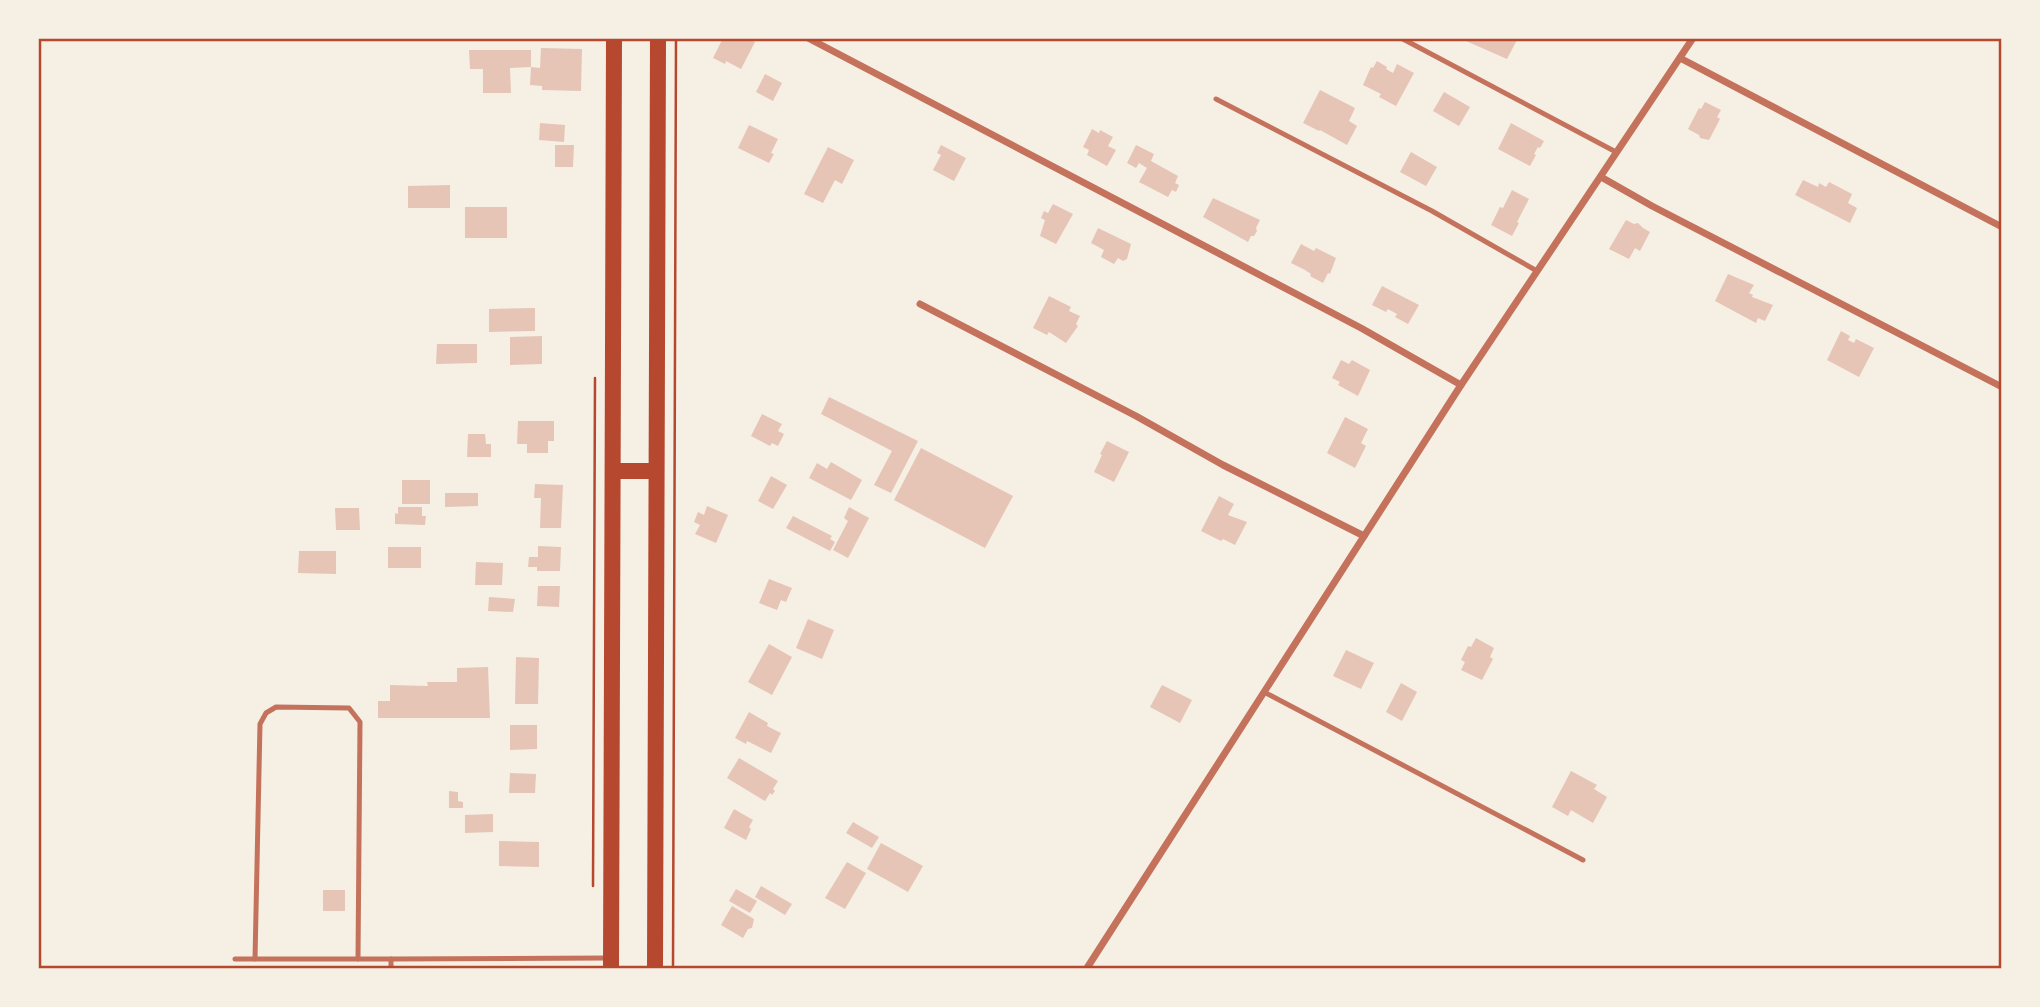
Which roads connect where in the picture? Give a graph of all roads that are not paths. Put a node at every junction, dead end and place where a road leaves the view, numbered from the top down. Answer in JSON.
{"nodes":[{"id":1,"x":614,"y":38,"type":"edge"},
{"id":2,"x":658,"y":38,"type":"edge"},
{"id":3,"x":808,"y":38,"type":"edge"},
{"id":4,"x":1401,"y":38,"type":"edge"},
{"id":5,"x":1693,"y":38,"type":"edge"},
{"id":6,"x":1680,"y":58,"type":"junction"},
{"id":7,"x":1216,"y":99,"type":"dead end"},
{"id":8,"x":1616,"y":152,"type":"junction"},
{"id":9,"x":1601,"y":177,"type":"junction"},
{"id":10,"x":2001,"y":227,"type":"edge"},
{"id":11,"x":1537,"y":271,"type":"junction"},
{"id":12,"x":920,"y":304,"type":"dead end"},
{"id":13,"x":1461,"y":385,"type":"junction"},
{"id":14,"x":2001,"y":387,"type":"edge"},
{"id":15,"x":613,"y":471,"type":"junction"},
{"id":16,"x":656,"y":471,"type":"junction"},
{"id":17,"x":1364,"y":536,"type":"junction"},
{"id":18,"x":1264,"y":692,"type":"junction"},
{"id":19,"x":1583,"y":860,"type":"dead end"},
{"id":20,"x":234,"y":959,"type":"dead end"},
{"id":21,"x":255,"y":959,"type":"junction"},
{"id":22,"x":358,"y":959,"type":"junction"},
{"id":23,"x":391,"y":959,"type":"junction"},
{"id":24,"x":611,"y":963,"type":"edge"},
{"id":25,"x":391,"y":968,"type":"edge"},
{"id":26,"x":655,"y":968,"type":"edge"},
{"id":27,"x":1087,"y":968,"type":"edge"}],
"edges":[{"from":1,"to":15,"type":"main road"},
{"from":2,"to":16,"type":"main road"},
{"from":3,"to":13,"type":"street"},
{"from":4,"to":8,"type":"lane"},
{"from":5,"to":6,"type":"street"},
{"from":6,"to":8,"type":"street"},
{"from":6,"to":10,"type":"street"},
{"from":7,"to":11,"type":"lane"},
{"from":8,"to":9,"type":"street"},
{"from":9,"to":11,"type":"street"},
{"from":9,"to":14,"type":"street"},
{"from":11,"to":13,"type":"street"},
{"from":12,"to":17,"type":"street"},
{"from":13,"to":17,"type":"street"},
{"from":15,"to":16,"type":"main road"},
{"from":15,"to":24,"type":"main road"},
{"from":16,"to":26,"type":"main road"},
{"from":17,"to":18,"type":"street"},
{"from":18,"to":19,"type":"lane"},
{"from":18,"to":27,"type":"street"},
{"from":20,"to":21,"type":"lane"},
{"from":21,"to":22,"type":"lane"},
{"from":21,"to":22,"type":"lane"},
{"from":22,"to":23,"type":"lane"},
{"from":23,"to":24,"type":"lane"},
{"from":23,"to":25,"type":"lane"}]}
